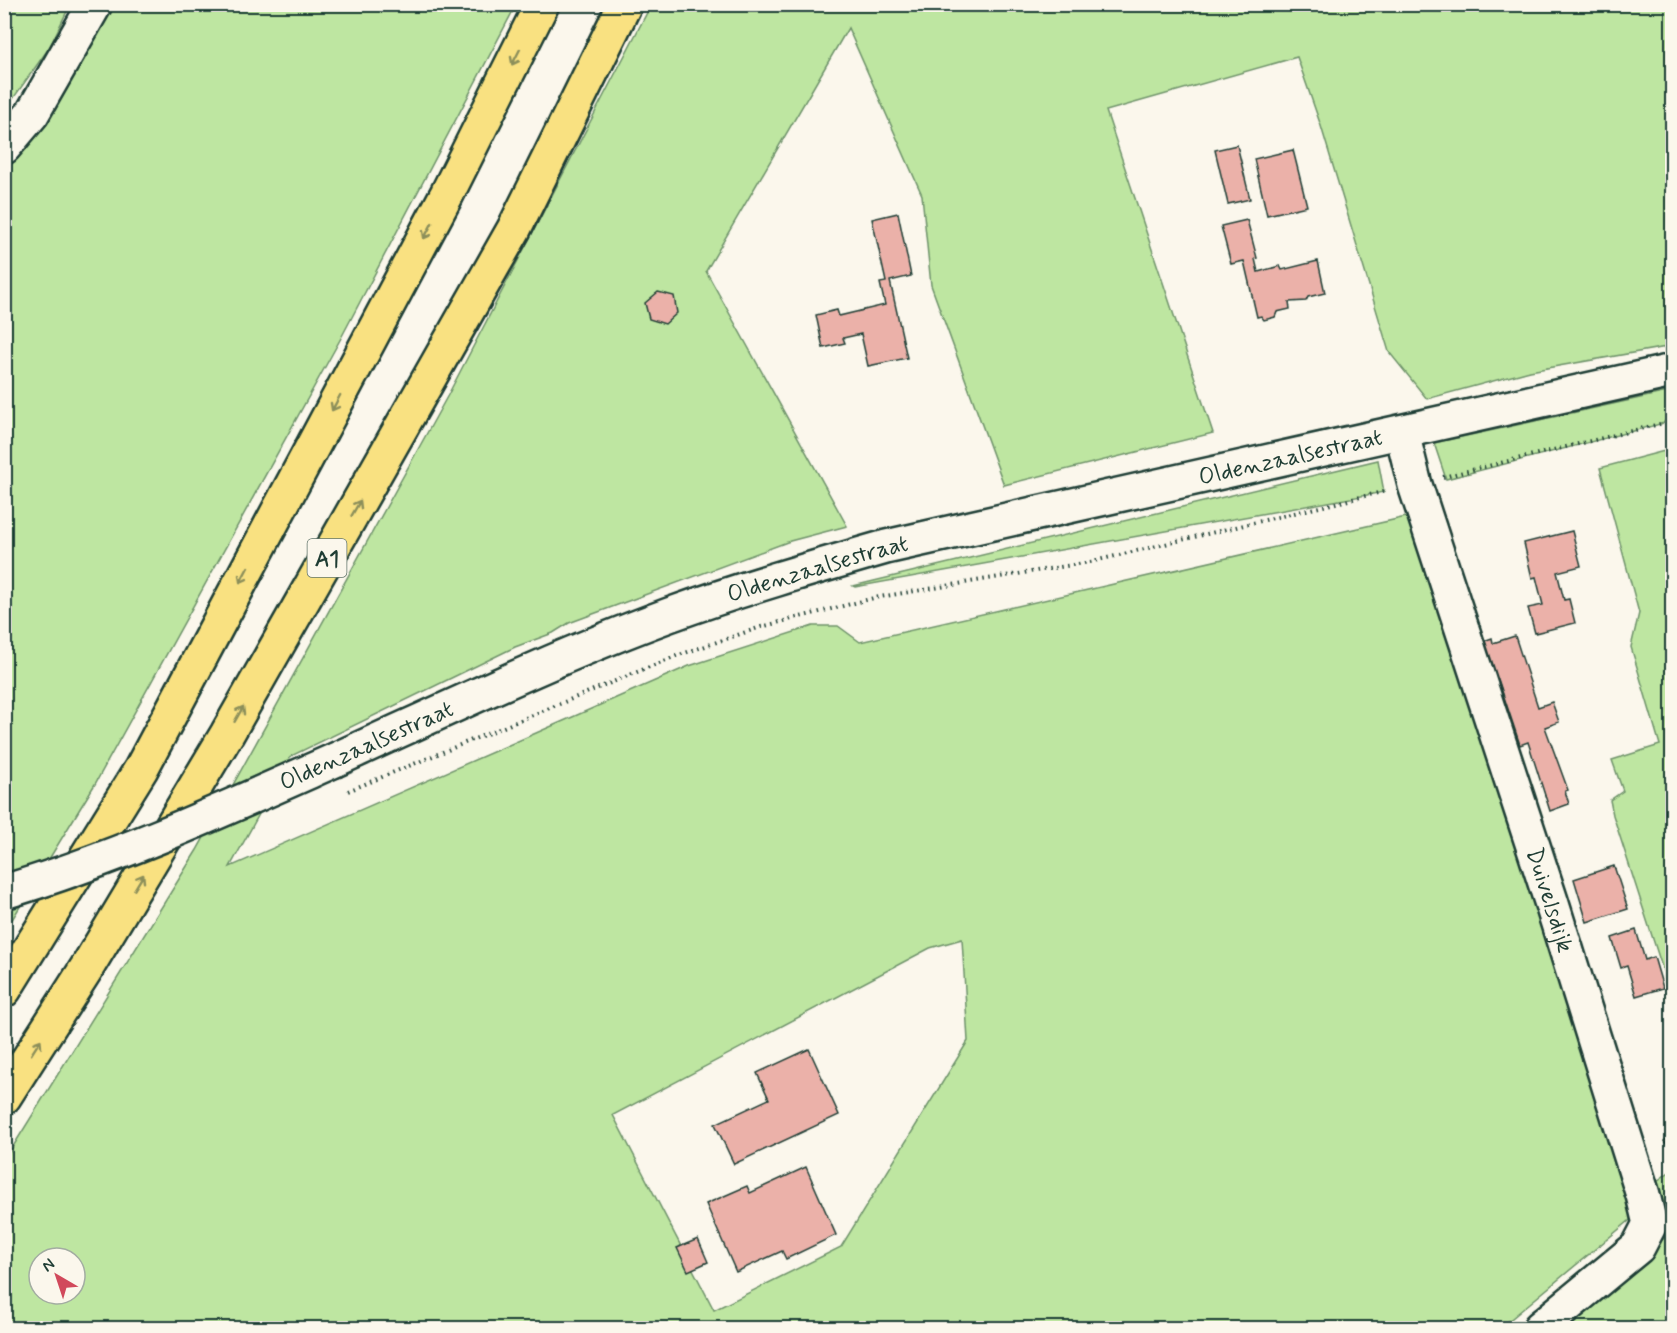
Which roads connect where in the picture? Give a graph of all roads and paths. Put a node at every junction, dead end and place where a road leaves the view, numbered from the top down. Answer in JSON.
{"nodes":[{"id":1,"x":95,"y":4,"type":"edge"},
{"id":2,"x":542,"y":4,"type":"edge"},
{"id":3,"x":625,"y":4,"type":"edge"},
{"id":4,"x":4,"y":147,"type":"edge"},
{"id":5,"x":1672,"y":371,"type":"edge"},
{"id":6,"x":1672,"y":421,"type":"edge"},
{"id":7,"x":1402,"y":433,"type":"junction"},
{"id":8,"x":1415,"y":484,"type":"junction"},
{"id":9,"x":348,"y":792,"type":"dead end"},
{"id":10,"x":4,"y":892,"type":"edge"},
{"id":11,"x":4,"y":990,"type":"edge"},
{"id":12,"x":4,"y":1097,"type":"edge"},
{"id":13,"x":1540,"y":1329,"type":"edge"}],
"edges":[{"from":1,"to":4,"type":"main road"},
{"from":2,"to":11,"type":"highway","one_way":true},
{"from":12,"to":3,"type":"highway","number":"A1","one_way":true},
{"from":5,"to":7,"type":"main road","name":"Oldenzaalsestraat"},
{"from":6,"to":8,"type":"path"},
{"from":7,"to":8,"type":"main road","name":"Duivelsdijk"},
{"from":7,"to":10,"type":"main road","name":"Oldenzaalsestraat","bridge":true},
{"from":8,"to":9,"type":"path"},
{"from":8,"to":13,"type":"main road","name":"Duivelsdijk"}]}
